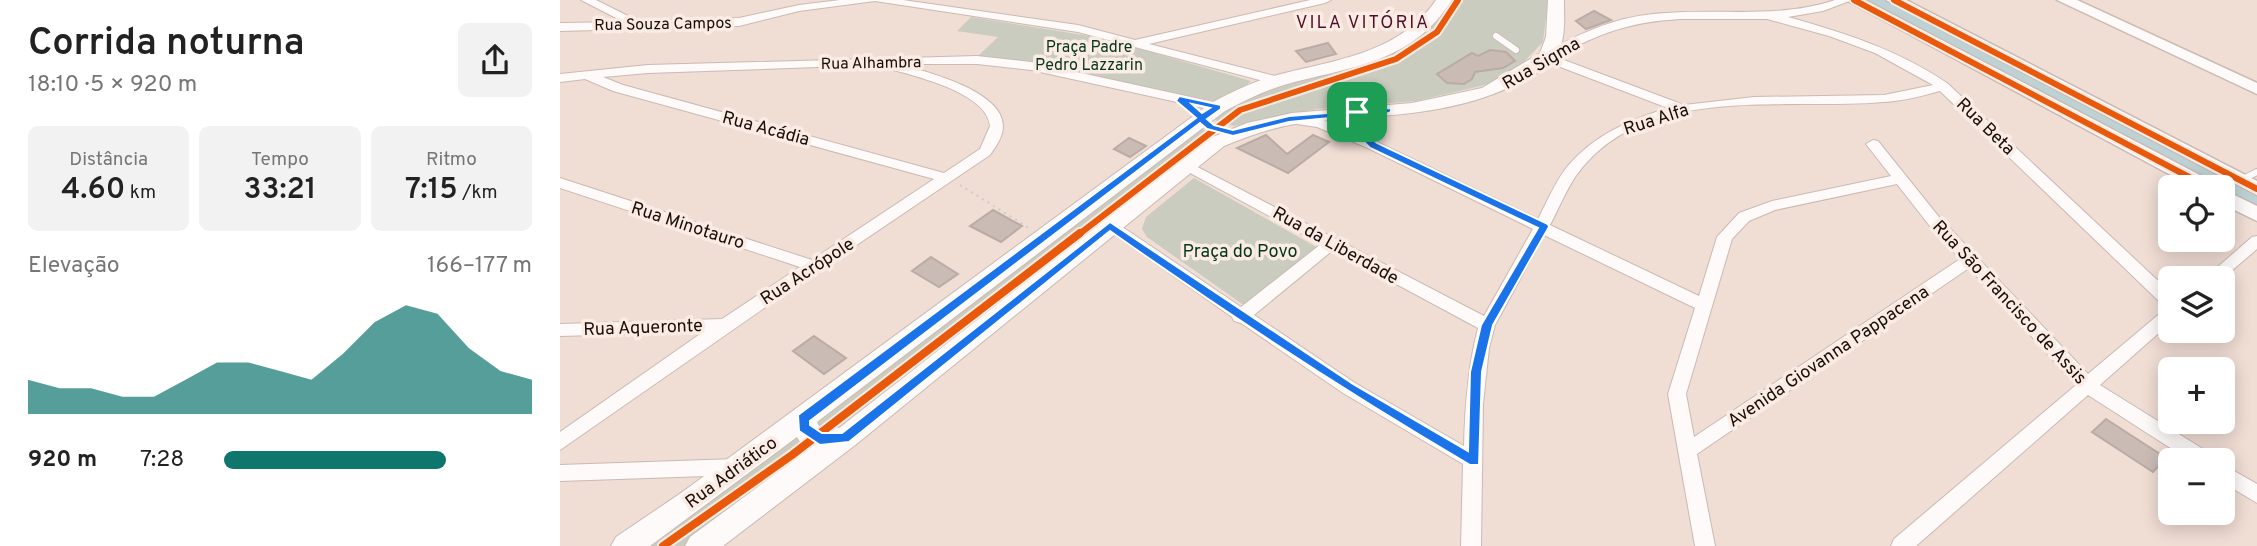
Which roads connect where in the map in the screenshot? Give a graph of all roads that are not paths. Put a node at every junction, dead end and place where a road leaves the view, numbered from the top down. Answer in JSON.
{"nodes":[{"id":1,"x":870,"y":0,"type":"edge"},
{"id":2,"x":880,"y":0,"type":"edge"},
{"id":3,"x":1325,"y":0,"type":"edge"},
{"id":4,"x":1556,"y":0,"type":"edge"},
{"id":5,"x":1846,"y":0,"type":"edge"},
{"id":6,"x":1854,"y":0,"type":"edge"},
{"id":7,"x":1894,"y":0,"type":"edge"},
{"id":8,"x":2065,"y":0,"type":"edge"},
{"id":9,"x":589,"y":1,"type":"edge"},
{"id":10,"x":1446,"y":3,"type":"edge"},
{"id":11,"x":797,"y":4,"type":"edge"},
{"id":12,"x":1762,"y":14,"type":"junction"},
{"id":13,"x":635,"y":23,"type":"junction"},
{"id":14,"x":560,"y":26,"type":"edge"},
{"id":15,"x":1555,"y":31,"type":"junction"},
{"id":16,"x":1496,"y":36,"type":"dead end"},
{"id":17,"x":1586,"y":37,"type":"junction"},
{"id":18,"x":1135,"y":43,"type":"junction"},
{"id":19,"x":1516,"y":50,"type":"dead end"},
{"id":20,"x":1546,"y":57,"type":"junction"},
{"id":21,"x":944,"y":60,"type":"junction"},
{"id":22,"x":874,"y":61,"type":"junction"},
{"id":23,"x":587,"y":75,"type":"junction"},
{"id":24,"x":560,"y":78,"type":"edge"},
{"id":25,"x":1943,"y":86,"type":"junction"},
{"id":26,"x":958,"y":88,"type":"junction"},
{"id":27,"x":1276,"y":88,"type":"junction"},
{"id":28,"x":2257,"y":89,"type":"edge"},
{"id":29,"x":1179,"y":99,"type":"junction"},
{"id":30,"x":1683,"y":109,"type":"junction"},
{"id":31,"x":1387,"y":110,"type":"junction"},
{"id":32,"x":1210,"y":113,"type":"junction"},
{"id":33,"x":1289,"y":119,"type":"junction"},
{"id":34,"x":1233,"y":133,"type":"junction"},
{"id":35,"x":1873,"y":144,"type":"dead end"},
{"id":36,"x":1374,"y":146,"type":"junction"},
{"id":37,"x":1193,"y":168,"type":"junction"},
{"id":38,"x":2185,"y":175,"type":"edge"},
{"id":39,"x":946,"y":177,"type":"junction"},
{"id":40,"x":1902,"y":178,"type":"junction"},
{"id":41,"x":2252,"y":180,"type":"edge"},
{"id":42,"x":560,"y":183,"type":"edge"},
{"id":43,"x":2235,"y":202,"type":"edge"},
{"id":44,"x":2257,"y":214,"type":"edge"},
{"id":45,"x":1110,"y":226,"type":"junction"},
{"id":46,"x":1544,"y":227,"type":"junction"},
{"id":47,"x":2257,"y":241,"type":"edge"},
{"id":48,"x":1332,"y":243,"type":"junction"},
{"id":49,"x":1969,"y":260,"type":"junction"},
{"id":50,"x":2227,"y":266,"type":"edge"},
{"id":51,"x":816,"y":267,"type":"junction"},
{"id":52,"x":2158,"y":291,"type":"edge"},
{"id":53,"x":1703,"y":305,"type":"junction"},
{"id":54,"x":1240,"y":317,"type":"junction"},
{"id":55,"x":725,"y":325,"type":"junction"},
{"id":56,"x":1487,"y":325,"type":"junction"},
{"id":57,"x":2158,"y":325,"type":"edge"},
{"id":58,"x":560,"y":330,"type":"edge"},
{"id":59,"x":2088,"y":386,"type":"junction"},
{"id":60,"x":803,"y":419,"type":"junction"},
{"id":61,"x":845,"y":438,"type":"junction"},
{"id":62,"x":560,"y":442,"type":"edge"},
{"id":63,"x":2185,"y":448,"type":"edge"},
{"id":64,"x":1686,"y":452,"type":"junction"},
{"id":65,"x":1474,"y":461,"type":"junction"},
{"id":66,"x":738,"y":467,"type":"junction"},
{"id":67,"x":560,"y":473,"type":"edge"},
{"id":68,"x":2235,"y":480,"type":"edge"},
{"id":69,"x":2257,"y":494,"type":"edge"},
{"id":70,"x":750,"y":509,"type":"junction"},
{"id":71,"x":626,"y":546,"type":"edge"},
{"id":72,"x":700,"y":546,"type":"edge"},
{"id":73,"x":1471,"y":546,"type":"edge"},
{"id":74,"x":1705,"y":546,"type":"edge"},
{"id":75,"x":1901,"y":546,"type":"edge"}],
"edges":[{"from":1,"to":11,"type":"street","name":"Rua Souza Campos"},
{"from":2,"to":18,"type":"street"},
{"from":3,"to":18,"type":"street"},
{"from":4,"to":15,"type":"main road"},
{"from":5,"to":12,"type":"street","name":"Rua Sigma"},
{"from":6,"to":38,"type":"main road"},
{"from":7,"to":41,"type":"main road"},
{"from":8,"to":28,"type":"main road"},
{"from":9,"to":13,"type":"street"},
{"from":9,"to":14,"type":"street"},
{"from":10,"to":27,"type":"main road","name":"Rua Adriático"},
{"from":11,"to":13,"type":"street","name":"Rua Souza Campos"},
{"from":12,"to":17,"type":"street","name":"Rua Sigma"},
{"from":12,"to":25,"type":"street","name":"Rua Beta"},
{"from":13,"to":14,"type":"street","name":"Rua Souza Campos"},
{"from":15,"to":17,"type":"street","name":"Rua Sigma"},
{"from":15,"to":20,"type":"main road"},
{"from":16,"to":19,"type":"lane"},
{"from":17,"to":20,"type":"street","name":"Rua Sigma"},
{"from":18,"to":27,"type":"street"},
{"from":20,"to":30,"type":"street"},
{"from":20,"to":31,"type":"main road","name":"Rua Sigma"},
{"from":21,"to":22,"type":"street","name":"Rua Alhambra"},
{"from":21,"to":26,"type":"street"},
{"from":21,"to":29,"type":"street","name":"Rua Alhambra"},
{"from":22,"to":23,"type":"street","name":"Rua Alhambra"},
{"from":22,"to":26,"type":"street","name":"Rua Acrópole"},
{"from":23,"to":24,"type":"street","name":"Rua Alhambra"},
{"from":23,"to":39,"type":"street","name":"Rua Acádia"},
{"from":25,"to":30,"type":"street","name":"Rua Alfa"},
{"from":25,"to":52,"type":"street","name":"Rua Beta"},
{"from":26,"to":39,"type":"street","name":"Rua Acrópole"},
{"from":27,"to":32,"type":"main road","name":"Rua Adriático"},
{"from":29,"to":32,"type":"street","name":"Rua Alhambra"},
{"from":29,"to":32,"type":"street","name":"Rua Alhambra"},
{"from":30,"to":46,"type":"street","name":"Rua Alfa"},
{"from":31,"to":33,"type":"main road","name":"Rua Sigma"},
{"from":31,"to":36,"type":"street"},
{"from":32,"to":34,"type":"main road"},
{"from":32,"to":60,"type":"main road","name":"Rua Adriático"},
{"from":33,"to":34,"type":"main road"},
{"from":33,"to":36,"type":"street"},
{"from":34,"to":37,"type":"main road"},
{"from":35,"to":40,"type":"street","name":"Rua São Francisco de Assis"},
{"from":36,"to":46,"type":"street"},
{"from":37,"to":45,"type":"main road"},
{"from":37,"to":48,"type":"street","name":"Rua da Liberdade"},
{"from":39,"to":51,"type":"street","name":"Rua Acrópole"},
{"from":40,"to":49,"type":"street","name":"Rua São Francisco de Assis"},
{"from":40,"to":53,"type":"street"},
{"from":42,"to":51,"type":"street","name":"Rua Minotauro"},
{"from":43,"to":44,"type":"main road"},
{"from":45,"to":54,"type":"street"},
{"from":45,"to":61,"type":"main road"},
{"from":46,"to":53,"type":"street"},
{"from":46,"to":56,"type":"street","name":"Rua Alfa"},
{"from":47,"to":50,"type":"street"},
{"from":48,"to":54,"type":"street"},
{"from":48,"to":56,"type":"street","name":"Rua da Liberdade"},
{"from":49,"to":59,"type":"street","name":"Rua São Francisco de Assis"},
{"from":49,"to":64,"type":"street","name":"Avenida Giovanna Pappacena"},
{"from":51,"to":55,"type":"street","name":"Rua Acrópole"},
{"from":53,"to":64,"type":"street"},
{"from":54,"to":65,"type":"street"},
{"from":55,"to":58,"type":"street","name":"Rua Aqueronte"},
{"from":55,"to":62,"type":"street","name":"Rua Acrópole"},
{"from":56,"to":65,"type":"street","name":"Rua Alfa"},
{"from":57,"to":59,"type":"street"},
{"from":59,"to":63,"type":"street","name":"Rua São Francisco de Assis"},
{"from":59,"to":75,"type":"street"},
{"from":60,"to":61,"type":"main road"},
{"from":60,"to":66,"type":"main road","name":"Rua Adriático"},
{"from":61,"to":70,"type":"main road"},
{"from":64,"to":74,"type":"street"},
{"from":65,"to":73,"type":"street","name":"Rua Alfa"},
{"from":66,"to":67,"type":"street"},
{"from":66,"to":70,"type":"main road"},
{"from":66,"to":71,"type":"main road","name":"Rua Adriático"},
{"from":68,"to":69,"type":"street"},
{"from":70,"to":72,"type":"main road"}]}
